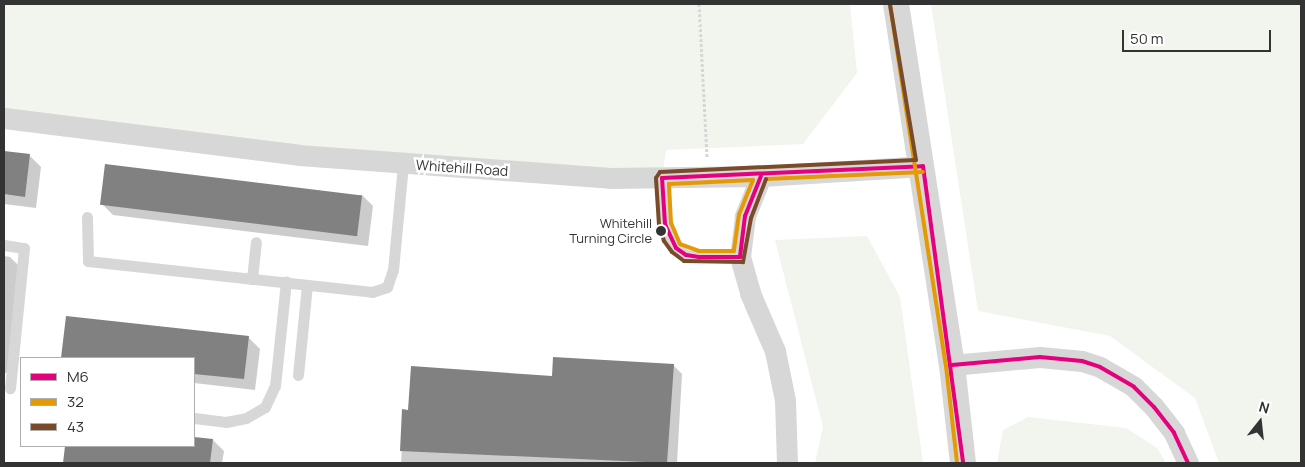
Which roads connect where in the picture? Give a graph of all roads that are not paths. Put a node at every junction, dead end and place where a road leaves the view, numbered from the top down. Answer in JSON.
{"nodes":[{"id":1,"x":896,"y":4,"type":"edge"},
{"id":2,"x":4,"y":118,"type":"edge"},
{"id":3,"x":403,"y":164,"type":"junction"},
{"id":4,"x":923,"y":166,"type":"junction"},
{"id":5,"x":761,"y":176,"type":"junction"},
{"id":6,"x":662,"y":178,"type":"junction"},
{"id":7,"x":87,"y":217,"type":"dead end"},
{"id":8,"x":256,"y":242,"type":"dead end"},
{"id":9,"x":4,"y":246,"type":"edge"},
{"id":10,"x":740,"y":257,"type":"junction"},
{"id":11,"x":252,"y":279,"type":"junction"},
{"id":12,"x":286,"y":282,"type":"junction"},
{"id":13,"x":307,"y":285,"type":"junction"},
{"id":14,"x":952,"y":365,"type":"junction"},
{"id":15,"x":298,"y":375,"type":"dead end"},
{"id":16,"x":10,"y":388,"type":"dead end"},
{"id":17,"x":195,"y":418,"type":"edge"},
{"id":18,"x":787,"y":463,"type":"edge"},
{"id":19,"x":962,"y":463,"type":"edge"},
{"id":20,"x":1188,"y":463,"type":"edge"}],
"edges":[{"from":1,"to":4,"type":"street"},
{"from":2,"to":3,"type":"street","name":"Whitehill Road"},
{"from":3,"to":6,"type":"street","name":"Whitehill Road"},
{"from":3,"to":13,"type":"lane"},
{"from":4,"to":5,"type":"street","name":"Whitehill Road"},
{"from":4,"to":14,"type":"street"},
{"from":5,"to":6,"type":"street","name":"Whitehill Road"},
{"from":5,"to":10,"type":"street"},
{"from":6,"to":10,"type":"lane"},
{"from":7,"to":11,"type":"lane"},
{"from":8,"to":11,"type":"lane"},
{"from":9,"to":16,"type":"lane"},
{"from":10,"to":18,"type":"street"},
{"from":11,"to":12,"type":"lane"},
{"from":12,"to":13,"type":"lane"},
{"from":12,"to":17,"type":"lane"},
{"from":13,"to":15,"type":"lane"},
{"from":14,"to":19,"type":"street"},
{"from":14,"to":20,"type":"street"}]}
